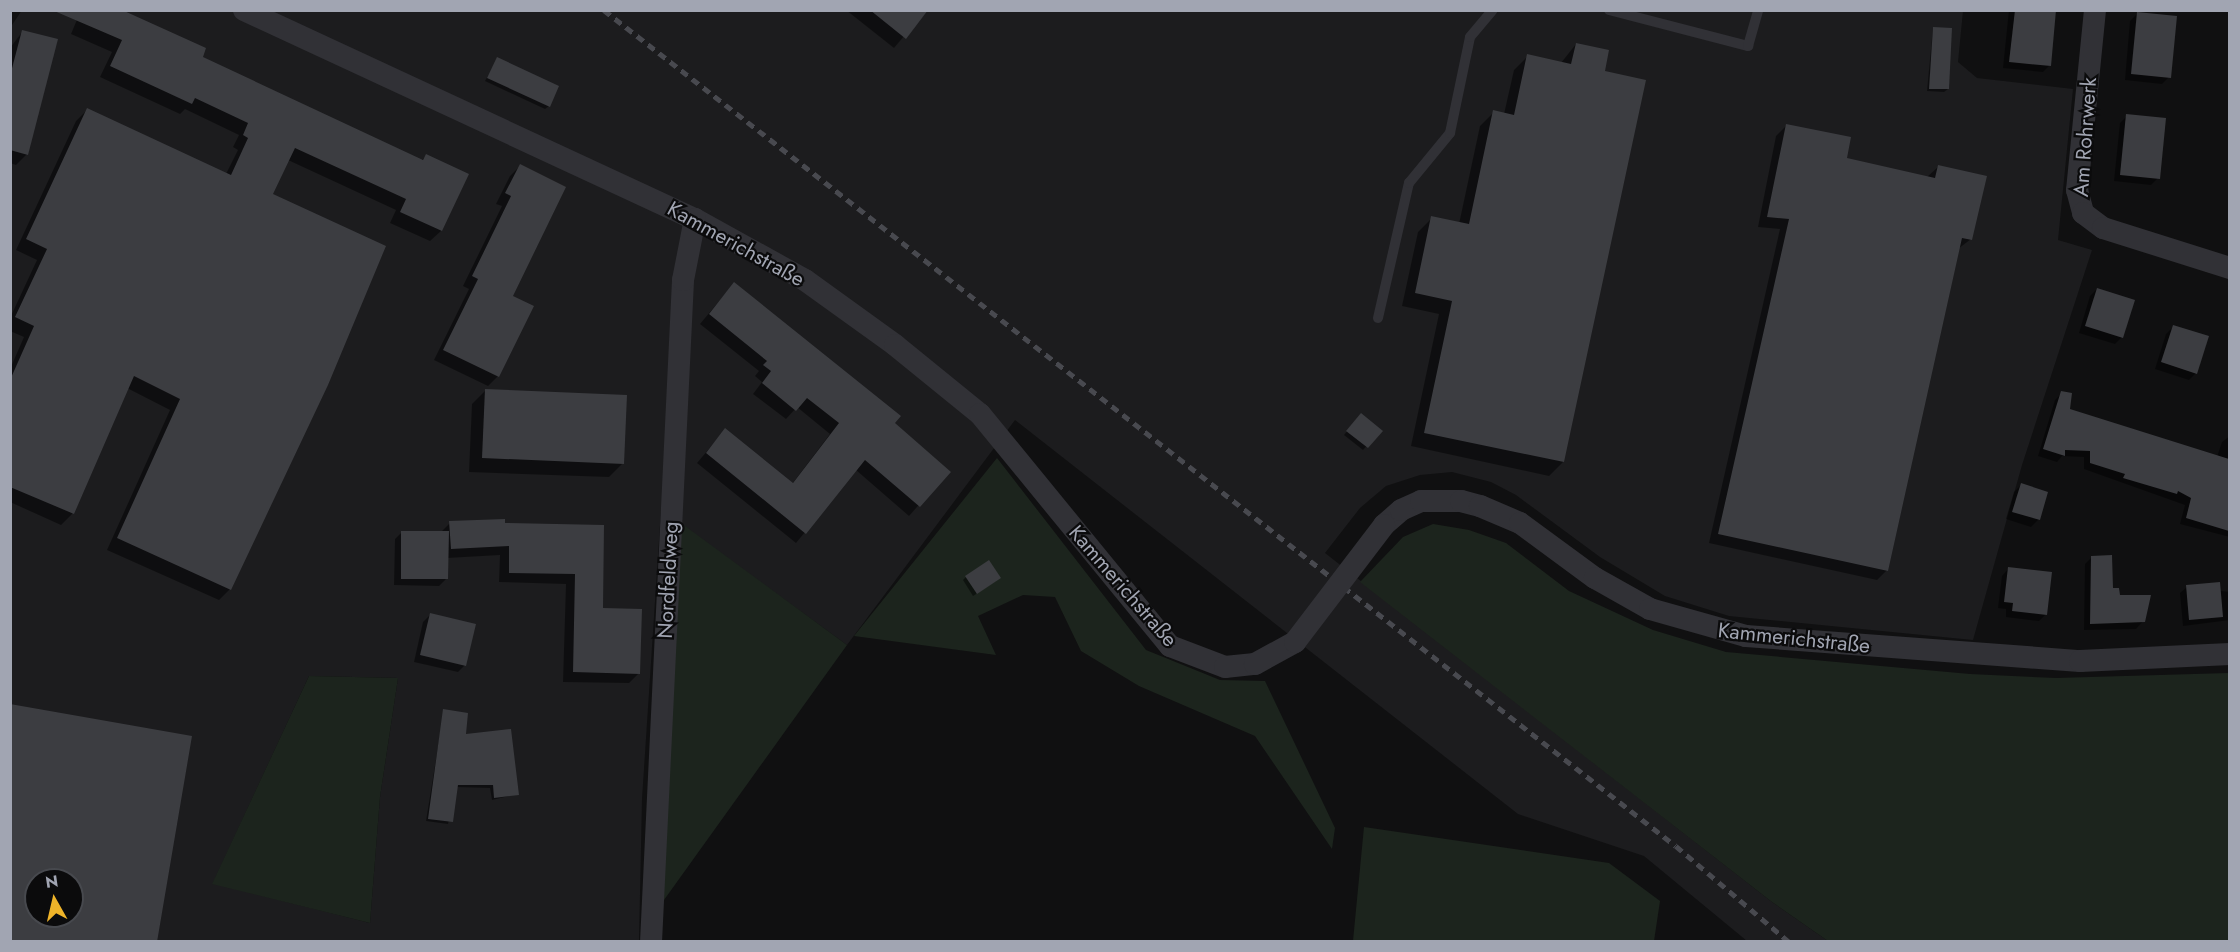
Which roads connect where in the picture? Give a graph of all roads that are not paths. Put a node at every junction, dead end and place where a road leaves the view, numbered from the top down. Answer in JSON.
{"nodes":[{"id":1,"x":244,"y":10,"type":"edge"},
{"id":2,"x":1493,"y":10,"type":"edge"},
{"id":3,"x":1609,"y":10,"type":"edge"},
{"id":4,"x":1758,"y":10,"type":"edge"},
{"id":5,"x":2095,"y":10,"type":"edge"},
{"id":6,"x":694,"y":219,"type":"junction"},
{"id":7,"x":2229,"y":268,"type":"edge"},
{"id":8,"x":1378,"y":318,"type":"dead end"},
{"id":9,"x":2229,"y":654,"type":"edge"},
{"id":10,"x":651,"y":942,"type":"edge"}],
"edges":[{"from":1,"to":6,"type":"street","name":"Kammerichstraße"},
{"from":2,"to":8,"type":"lane"},
{"from":3,"to":4,"type":"lane"},
{"from":5,"to":7,"type":"street","name":"Am Rohrwerk"},
{"from":6,"to":9,"type":"street","name":"Kammerichstraße","bridge":true},
{"from":6,"to":10,"type":"street","name":"Nordfeldweg"}]}
